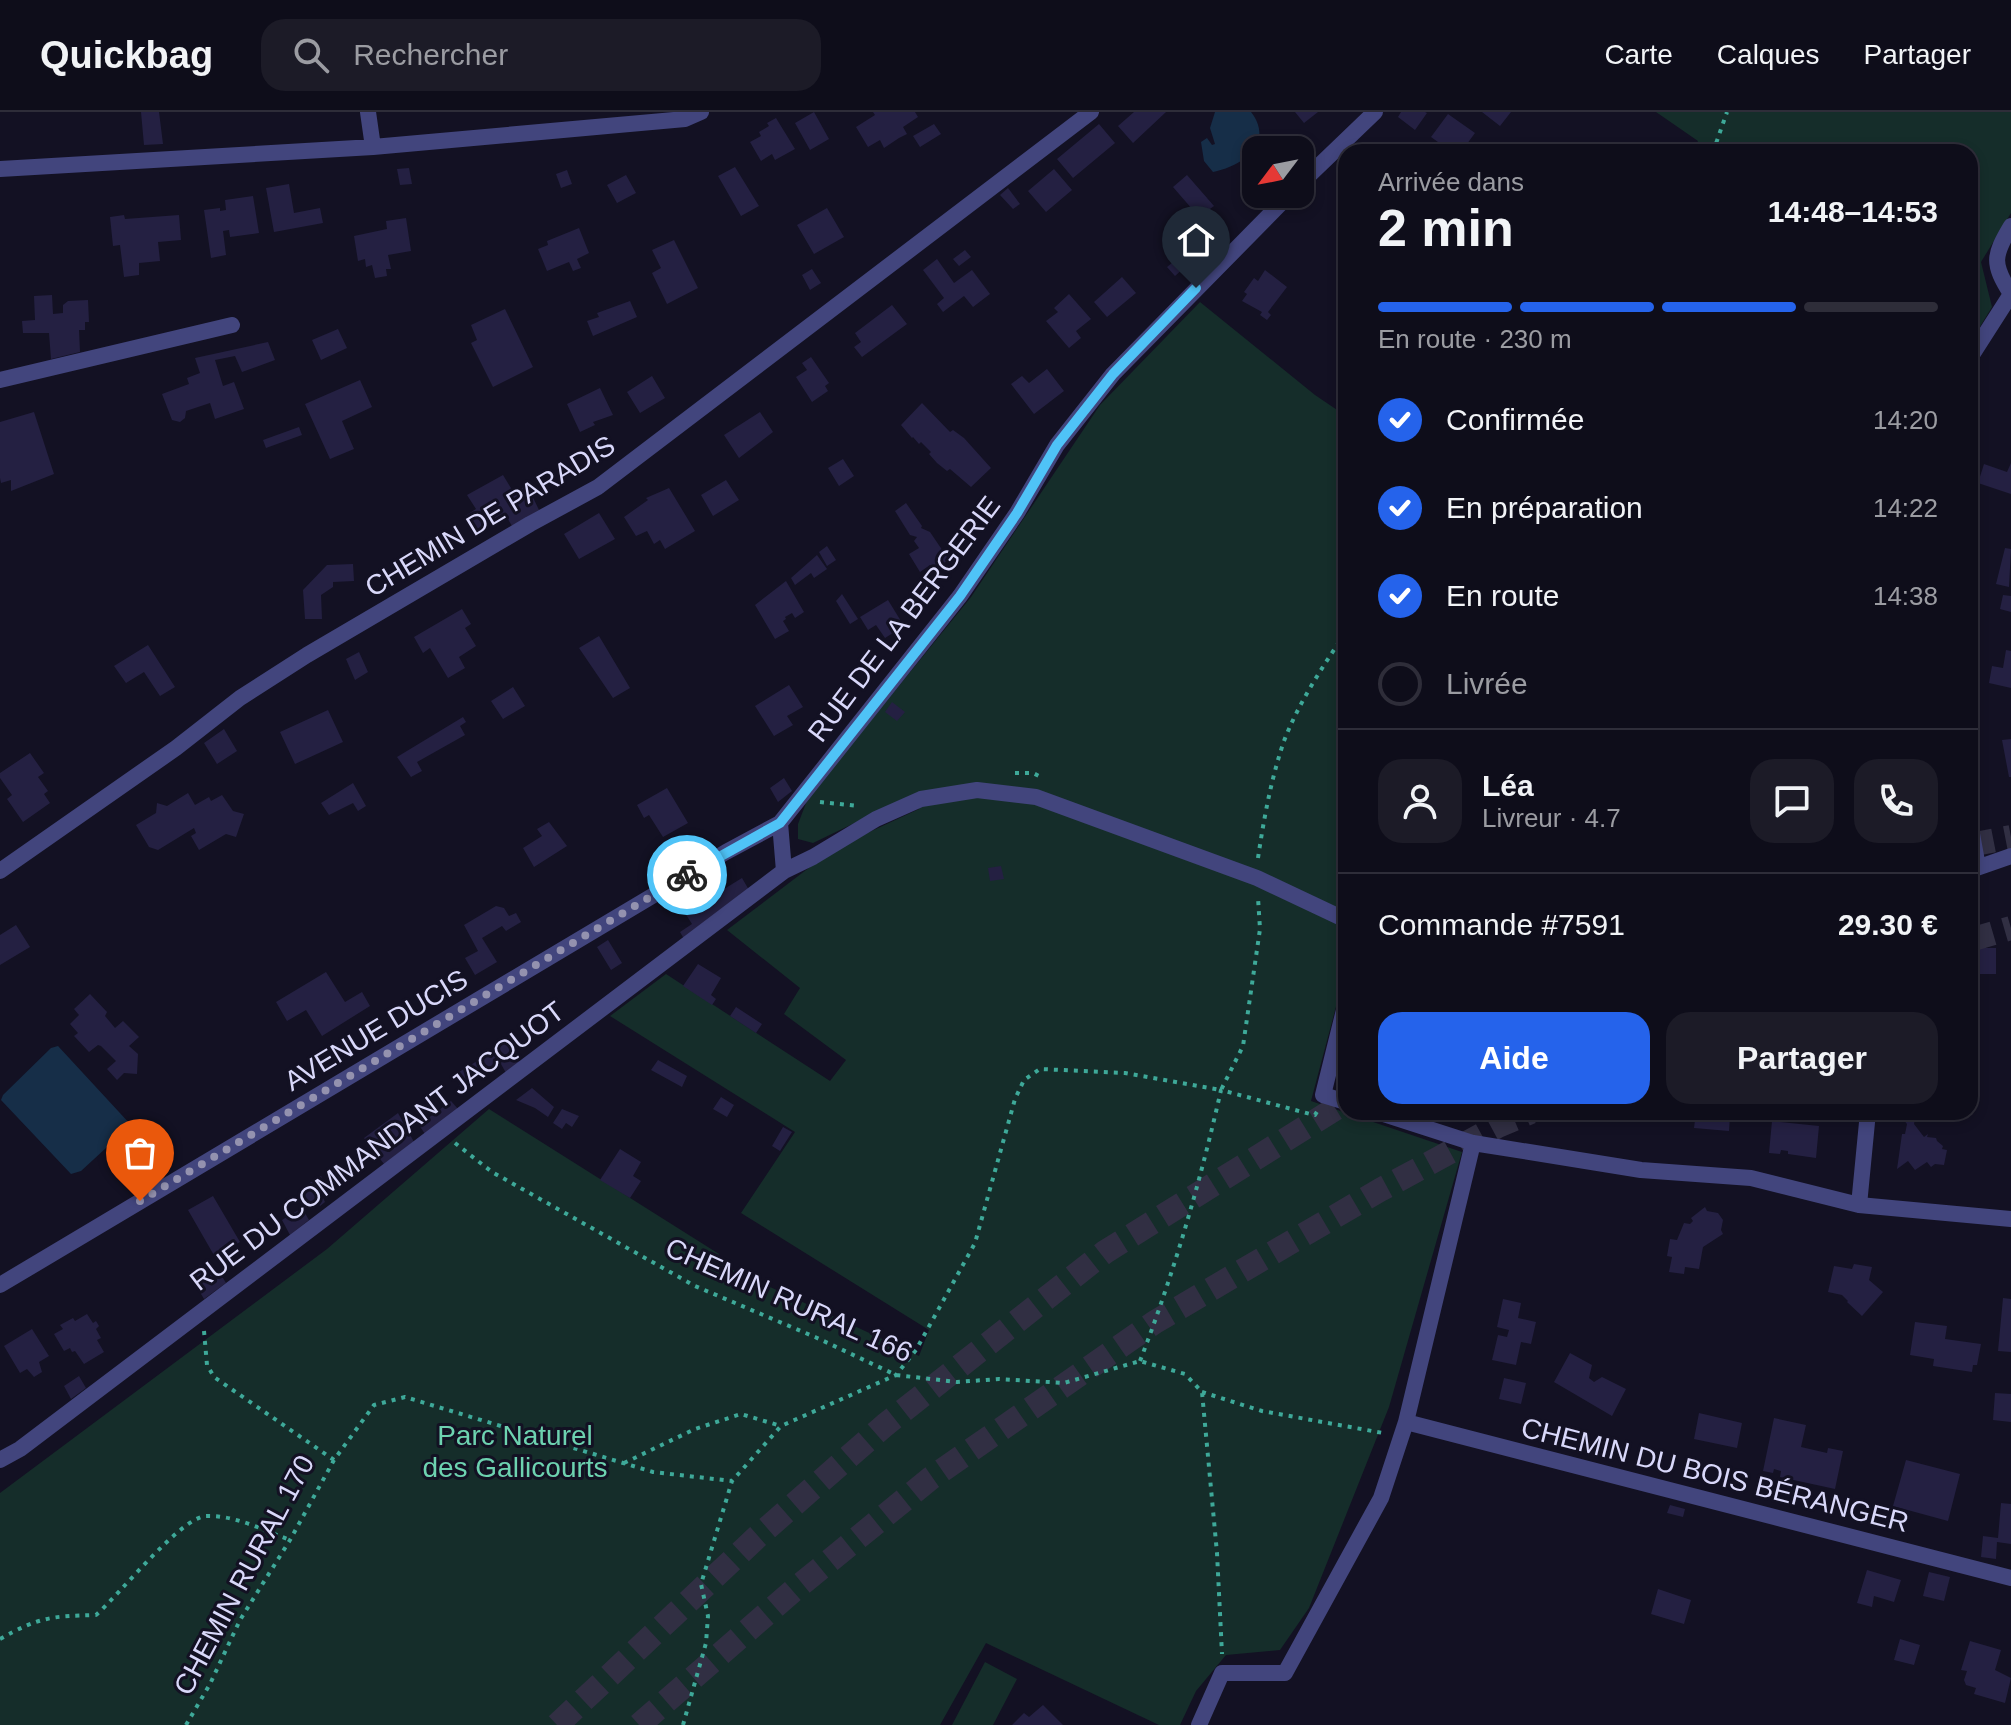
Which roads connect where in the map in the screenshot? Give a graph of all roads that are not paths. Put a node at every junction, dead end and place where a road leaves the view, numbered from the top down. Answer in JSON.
{"nodes":[{"id":1,"x":368,"y":112,"type":"edge"},
{"id":2,"x":701,"y":112,"type":"edge"},
{"id":3,"x":1091,"y":112,"type":"edge"},
{"id":4,"x":1375,"y":112,"type":"edge"},
{"id":5,"x":1342,"y":144,"type":"edge"},
{"id":6,"x":373,"y":147,"type":"junction"},
{"id":7,"x":1338,"y":148,"type":"edge"},
{"id":8,"x":0,"y":169,"type":"edge"},
{"id":9,"x":1314,"y":171,"type":"edge"},
{"id":10,"x":1276,"y":208,"type":"edge"},
{"id":11,"x":2011,"y":226,"type":"edge"},
{"id":12,"x":2011,"y":294,"type":"edge"},
{"id":13,"x":232,"y":325,"type":"dead end"},
{"id":14,"x":1978,"y":346,"type":"edge"},
{"id":15,"x":0,"y":380,"type":"edge"},
{"id":16,"x":780,"y":823,"type":"junction"},
{"id":17,"x":2011,"y":856,"type":"edge"},
{"id":18,"x":1978,"y":868,"type":"edge"},
{"id":19,"x":0,"y":871,"type":"edge"},
{"id":20,"x":784,"y":871,"type":"junction"},
{"id":21,"x":1338,"y":916,"type":"edge"},
{"id":22,"x":1338,"y":1034,"type":"edge"},
{"id":23,"x":1338,"y":1100,"type":"edge"},
{"id":24,"x":1402,"y":1120,"type":"edge"},
{"id":25,"x":1867,"y":1120,"type":"edge"},
{"id":26,"x":1473,"y":1143,"type":"junction"},
{"id":27,"x":1859,"y":1205,"type":"junction"},
{"id":28,"x":2011,"y":1219,"type":"edge"},
{"id":29,"x":0,"y":1285,"type":"edge"},
{"id":30,"x":1404,"y":1429,"type":"junction"},
{"id":31,"x":0,"y":1460,"type":"edge"},
{"id":32,"x":2011,"y":1578,"type":"edge"},
{"id":33,"x":1199,"y":1725,"type":"edge"}],
"edges":[{"from":1,"to":6,"type":"street"},
{"from":2,"to":6,"type":"street"},
{"from":3,"to":19,"type":"street","name":"CHEMIN DE PARADIS"},
{"from":4,"to":5,"type":"street"},
{"from":6,"to":8,"type":"street"},
{"from":7,"to":9,"type":"street"},
{"from":10,"to":16,"type":"street","name":"RUE DE LA BERGERIE"},
{"from":11,"to":12,"type":"street"},
{"from":12,"to":14,"type":"street"},
{"from":13,"to":15,"type":"street"},
{"from":16,"to":20,"type":"street"},
{"from":16,"to":29,"type":"street","name":"AVENUE DUCIS"},
{"from":17,"to":18,"type":"street"},
{"from":20,"to":21,"type":"street","name":"RUE DU COMMANDANT JACQUOT"},
{"from":20,"to":31,"type":"street","name":"RUE DU COMMANDANT JACQUOT"},
{"from":22,"to":23,"type":"street"},
{"from":24,"to":26,"type":"street"},
{"from":25,"to":27,"type":"street"},
{"from":26,"to":27,"type":"street"},
{"from":26,"to":30,"type":"street"},
{"from":27,"to":28,"type":"street"},
{"from":30,"to":32,"type":"street","name":"CHEMIN DU BOIS BÉRANGER"},
{"from":30,"to":33,"type":"street"}]}
